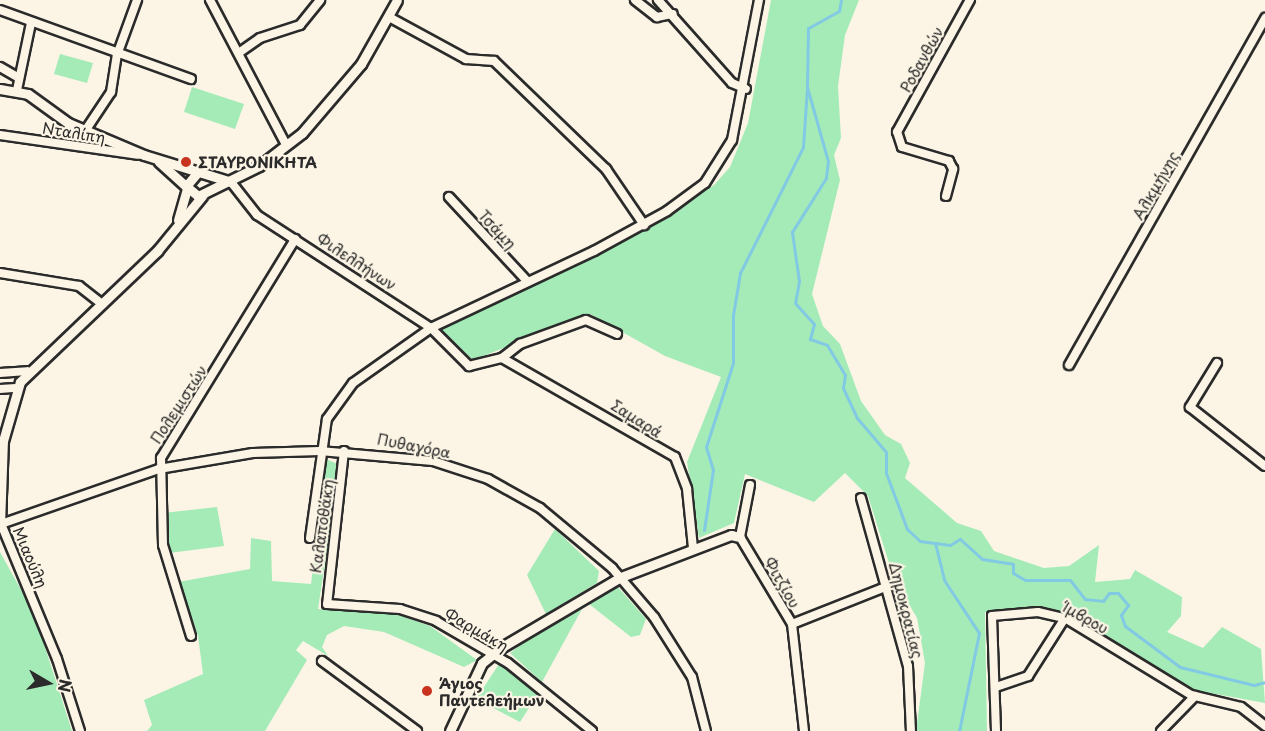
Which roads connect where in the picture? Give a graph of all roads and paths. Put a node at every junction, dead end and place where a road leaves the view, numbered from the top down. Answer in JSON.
{"nodes":[{"id":1,"x":137,"y":0,"type":"edge"},
{"id":2,"x":210,"y":0,"type":"edge"},
{"id":3,"x":320,"y":0,"type":"edge"},
{"id":4,"x":397,"y":0,"type":"edge"},
{"id":5,"x":635,"y":0,"type":"edge"},
{"id":6,"x":658,"y":0,"type":"edge"},
{"id":7,"x":759,"y":0,"type":"edge"},
{"id":8,"x":970,"y":0,"type":"edge"},
{"id":9,"x":0,"y":10,"type":"edge"},
{"id":10,"x":673,"y":15,"type":"junction"},
{"id":11,"x":389,"y":17,"type":"junction"},
{"id":12,"x":1265,"y":18,"type":"edge"},
{"id":13,"x":30,"y":23,"type":"junction"},
{"id":14,"x":240,"y":52,"type":"junction"},
{"id":15,"x":117,"y":55,"type":"junction"},
{"id":16,"x":0,"y":67,"type":"edge"},
{"id":17,"x":19,"y":78,"type":"junction"},
{"id":18,"x":191,"y":79,"type":"dead end"},
{"id":19,"x":0,"y":89,"type":"edge"},
{"id":20,"x":746,"y":89,"type":"junction"},
{"id":21,"x":17,"y":90,"type":"junction"},
{"id":22,"x":85,"y":131,"type":"junction"},
{"id":23,"x":0,"y":135,"type":"edge"},
{"id":24,"x":286,"y":145,"type":"junction"},
{"id":25,"x":144,"y":155,"type":"junction"},
{"id":26,"x":154,"y":159,"type":"junction"},
{"id":27,"x":201,"y":174,"type":"junction"},
{"id":28,"x":231,"y":182,"type":"junction"},
{"id":29,"x":186,"y":188,"type":"junction"},
{"id":30,"x":203,"y":195,"type":"junction"},
{"id":31,"x":945,"y":196,"type":"dead end"},
{"id":32,"x":449,"y":197,"type":"dead end"},
{"id":33,"x":177,"y":222,"type":"junction"},
{"id":34,"x":644,"y":225,"type":"junction"},
{"id":35,"x":295,"y":239,"type":"junction"},
{"id":36,"x":0,"y":273,"type":"edge"},
{"id":37,"x":527,"y":281,"type":"junction"},
{"id":38,"x":101,"y":303,"type":"junction"},
{"id":39,"x":431,"y":328,"type":"junction"},
{"id":40,"x":617,"y":334,"type":"dead end"},
{"id":41,"x":502,"y":358,"type":"junction"},
{"id":42,"x":1217,"y":363,"type":"dead end"},
{"id":43,"x":1069,"y":365,"type":"dead end"},
{"id":44,"x":27,"y":371,"type":"junction"},
{"id":45,"x":0,"y":373,"type":"edge"},
{"id":46,"x":16,"y":388,"type":"junction"},
{"id":47,"x":0,"y":389,"type":"edge"},
{"id":48,"x":320,"y":450,"type":"junction"},
{"id":49,"x":344,"y":452,"type":"junction"},
{"id":50,"x":1265,"y":466,"type":"edge"},
{"id":51,"x":159,"y":469,"type":"junction"},
{"id":52,"x":750,"y":484,"type":"dead end"},
{"id":53,"x":861,"y":498,"type":"dead end"},
{"id":54,"x":1,"y":524,"type":"edge"},
{"id":55,"x":740,"y":537,"type":"junction"},
{"id":56,"x":310,"y":538,"type":"dead end"},
{"id":57,"x":693,"y":548,"type":"junction"},
{"id":58,"x":621,"y":577,"type":"junction"},
{"id":59,"x":888,"y":586,"type":"junction"},
{"id":60,"x":327,"y":604,"type":"joint"},
{"id":61,"x":1065,"y":618,"type":"junction"},
{"id":62,"x":792,"y":624,"type":"junction"},
{"id":63,"x":191,"y":636,"type":"dead end"},
{"id":64,"x":492,"y":654,"type":"junction"},
{"id":65,"x":322,"y":661,"type":"dead end"},
{"id":66,"x":996,"y":687,"type":"junction"},
{"id":67,"x":1195,"y":696,"type":"junction"},
{"id":68,"x":1265,"y":712,"type":"edge"},
{"id":69,"x":1255,"y":714,"type":"junction"},
{"id":70,"x":1265,"y":726,"type":"edge"},
{"id":71,"x":80,"y":731,"type":"edge"},
{"id":72,"x":417,"y":731,"type":"edge"},
{"id":73,"x":450,"y":731,"type":"edge"},
{"id":74,"x":592,"y":731,"type":"edge"},
{"id":75,"x":706,"y":731,"type":"edge"},
{"id":76,"x":804,"y":731,"type":"edge"},
{"id":77,"x":911,"y":731,"type":"edge"},
{"id":78,"x":996,"y":731,"type":"edge"},
{"id":79,"x":1161,"y":731,"type":"edge"}],
"edges":[{"from":1,"to":15,"type":"street"},
{"from":2,"to":14,"type":"street"},
{"from":3,"to":14,"type":"street"},
{"from":4,"to":11,"type":"street"},
{"from":5,"to":10,"type":"street"},
{"from":6,"to":10,"type":"street"},
{"from":7,"to":20,"type":"street"},
{"from":8,"to":31,"type":"street","name":"Ροδανθών"},
{"from":9,"to":13,"type":"street"},
{"from":10,"to":20,"type":"street"},
{"from":11,"to":24,"type":"street"},
{"from":11,"to":34,"type":"street"},
{"from":12,"to":43,"type":"street","name":"Αλκμήνης"},
{"from":13,"to":15,"type":"street"},
{"from":13,"to":17,"type":"street"},
{"from":14,"to":24,"type":"street"},
{"from":15,"to":18,"type":"street"},
{"from":15,"to":22,"type":"street"},
{"from":16,"to":17,"type":"street"},
{"from":17,"to":21,"type":"street"},
{"from":19,"to":21,"type":"street"},
{"from":20,"to":34,"type":"street"},
{"from":21,"to":22,"type":"street"},
{"from":22,"to":25,"type":"street"},
{"from":23,"to":25,"type":"street","name":"Νταλίπη"},
{"from":24,"to":28,"type":"street"},
{"from":25,"to":26,"type":"street"},
{"from":26,"to":27,"type":"street"},
{"from":26,"to":29,"type":"street"},
{"from":27,"to":28,"type":"street"},
{"from":27,"to":29,"type":"street"},
{"from":27,"to":30,"type":"street"},
{"from":28,"to":30,"type":"street"},
{"from":28,"to":35,"type":"street","name":"Φιλελλήνων"},
{"from":29,"to":30,"type":"street"},
{"from":29,"to":33,"type":"street"},
{"from":30,"to":33,"type":"street"},
{"from":32,"to":37,"type":"street","name":"Τσάμη"},
{"from":33,"to":38,"type":"street"},
{"from":34,"to":37,"type":"street"},
{"from":35,"to":39,"type":"street","name":"Φιλελλήνων"},
{"from":35,"to":51,"type":"street","name":"Πολεμιστών"},
{"from":36,"to":38,"type":"street"},
{"from":37,"to":39,"type":"street"},
{"from":38,"to":44,"type":"street"},
{"from":39,"to":41,"type":"street","name":"Φιλελλήνων"},
{"from":39,"to":48,"type":"street"},
{"from":40,"to":41,"type":"street"},
{"from":41,"to":57,"type":"street","name":"Σαμαρά"},
{"from":42,"to":50,"type":"street"},
{"from":44,"to":45,"type":"street"},
{"from":44,"to":46,"type":"street"},
{"from":46,"to":47,"type":"street"},
{"from":46,"to":54,"type":"street","name":"Μιαούλη"},
{"from":48,"to":49,"type":"street","name":"Πυθαγόρα"},
{"from":48,"to":51,"type":"street","name":"Πυθαγόρα"},
{"from":48,"to":56,"type":"street"},
{"from":49,"to":58,"type":"street","name":"Πυθαγόρα"},
{"from":49,"to":60,"type":"street","name":"Καλαποθάκη"},
{"from":51,"to":54,"type":"street","name":"Πυθαγόρα"},
{"from":51,"to":63,"type":"street","name":"Πολεμιστών"},
{"from":52,"to":55,"type":"street"},
{"from":53,"to":59,"type":"street","name":"Δημοκρατίας"},
{"from":54,"to":71,"type":"street","name":"Μιαούλη"},
{"from":55,"to":57,"type":"street"},
{"from":55,"to":62,"type":"street","name":"Φιτζίου"},
{"from":57,"to":58,"type":"street"},
{"from":58,"to":64,"type":"street"},
{"from":58,"to":75,"type":"street","name":"Πυθαγόρα"},
{"from":59,"to":62,"type":"street"},
{"from":59,"to":77,"type":"street","name":"Δημοκρατίας"},
{"from":60,"to":64,"type":"street","name":"Φαρμάκη"},
{"from":61,"to":66,"type":"street"},
{"from":61,"to":66,"type":"street","name":"Ίμβρου"},
{"from":61,"to":67,"type":"street","name":"Ίμβρου"},
{"from":62,"to":76,"type":"street","name":"Φιτζίου"},
{"from":64,"to":73,"type":"street"},
{"from":64,"to":74,"type":"street","name":"Φαρμάκη"},
{"from":65,"to":72,"type":"street"},
{"from":66,"to":78,"type":"street","name":"Ίμβρου"},
{"from":67,"to":69,"type":"street","name":"Ίμβρου"},
{"from":67,"to":79,"type":"street"},
{"from":68,"to":69,"type":"street"},
{"from":69,"to":70,"type":"street"}]}
